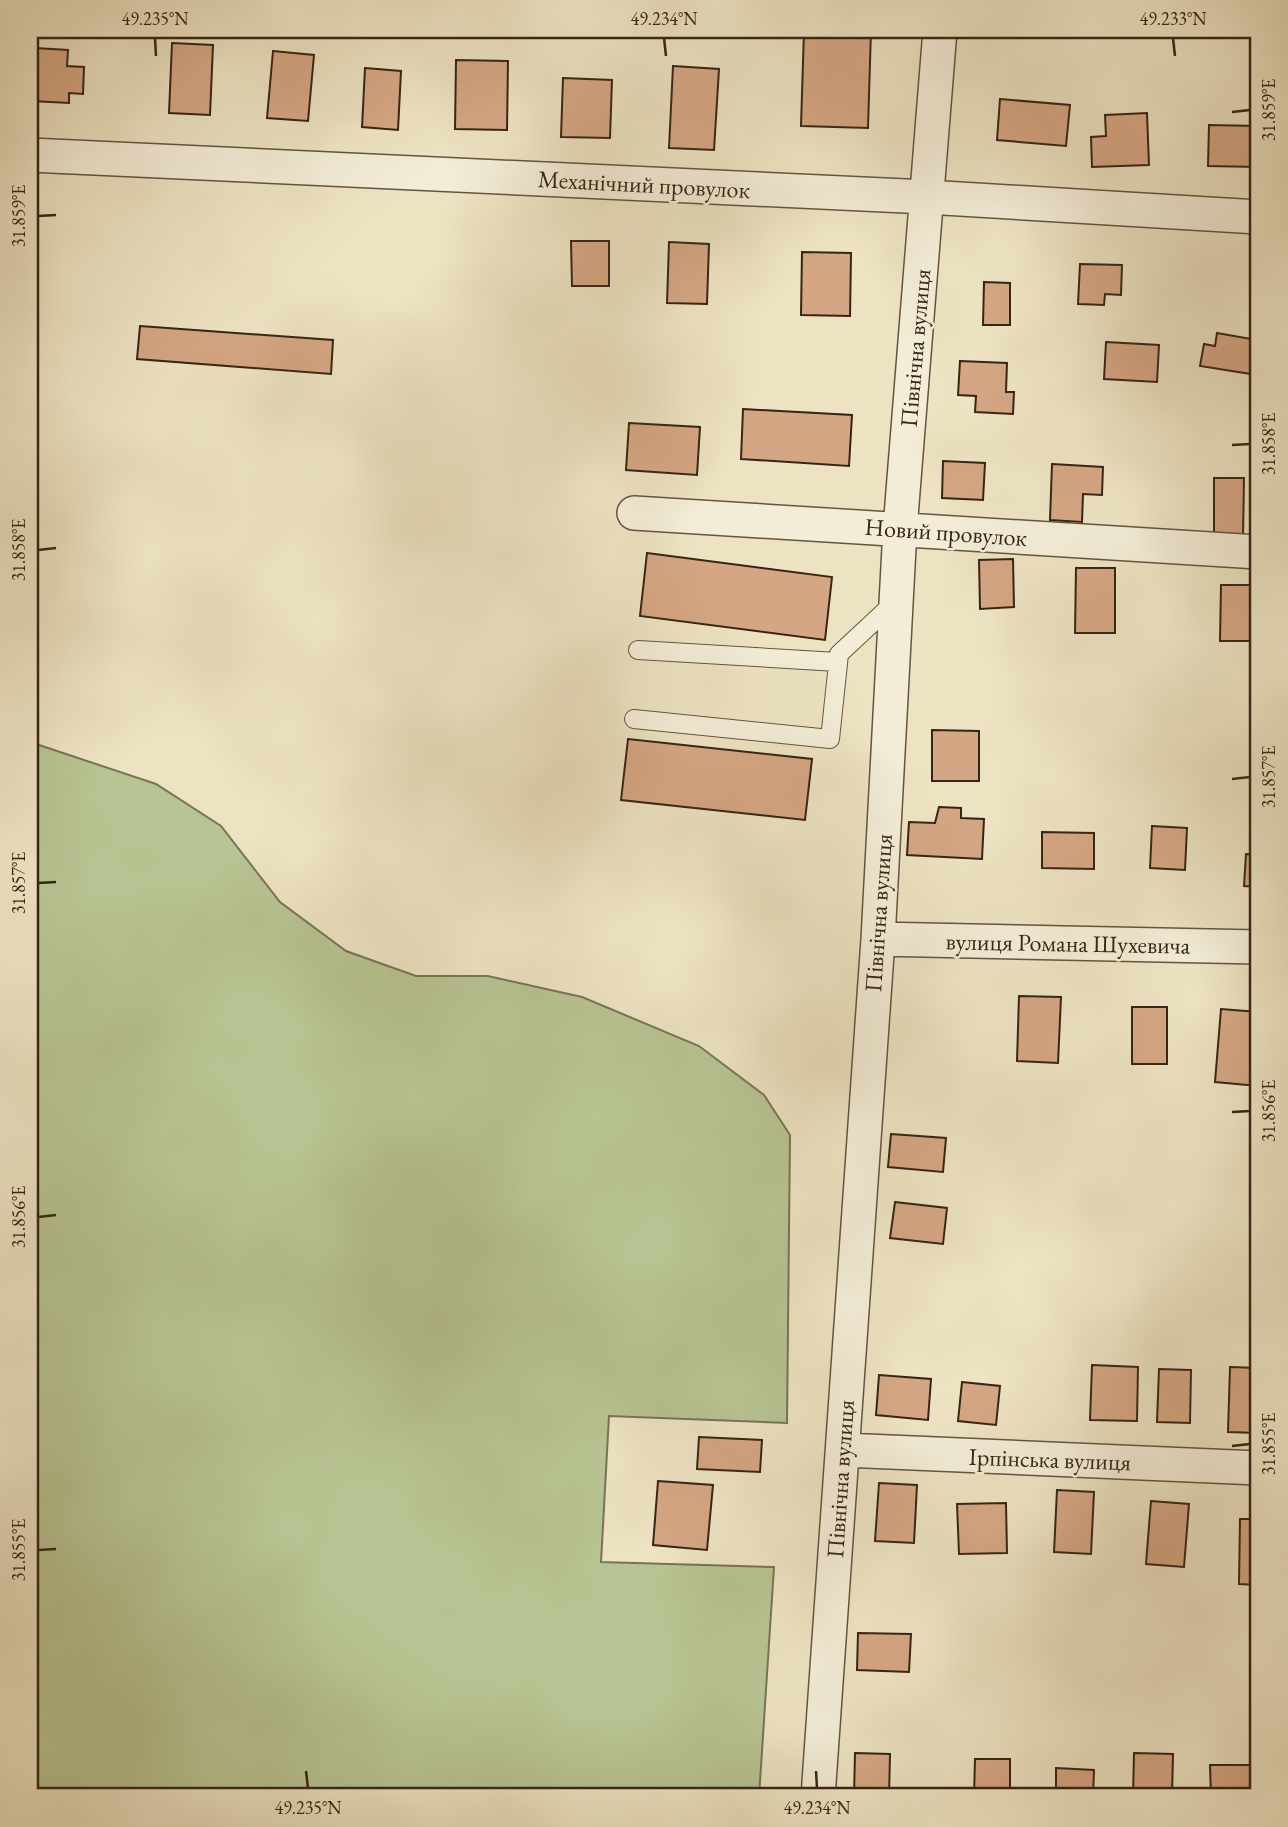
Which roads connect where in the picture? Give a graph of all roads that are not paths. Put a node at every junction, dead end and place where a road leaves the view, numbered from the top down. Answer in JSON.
{"nodes":[{"id":1,"x":940,"y":30,"type":"edge"},
{"id":2,"x":30,"y":155,"type":"edge"},
{"id":3,"x":927,"y":197,"type":"junction"},
{"id":4,"x":1258,"y":217,"type":"edge"},
{"id":5,"x":634,"y":513,"type":"dead end"},
{"id":6,"x":900,"y":529,"type":"junction"},
{"id":7,"x":1258,"y":552,"type":"edge"},
{"id":8,"x":896,"y":601,"type":"junction"},
{"id":9,"x":638,"y":650,"type":"dead end"},
{"id":10,"x":837,"y":662,"type":"junction"},
{"id":11,"x":635,"y":719,"type":"dead end"},
{"id":12,"x":878,"y":939,"type":"junction"},
{"id":13,"x":1258,"y":947,"type":"edge"},
{"id":14,"x":843,"y":1450,"type":"junction"},
{"id":15,"x":1258,"y":1468,"type":"edge"},
{"id":16,"x":818,"y":1797,"type":"edge"}],
"edges":[{"from":1,"to":3,"type":"street","name":"Північна вулиця"},
{"from":2,"to":3,"type":"street","name":"Механічний провулок"},
{"from":3,"to":4,"type":"street","name":"Механічний провулок"},
{"from":3,"to":6,"type":"street","name":"Північна вулиця"},
{"from":5,"to":6,"type":"street","name":"Новий провулок"},
{"from":6,"to":7,"type":"street","name":"Новий провулок"},
{"from":6,"to":8,"type":"street","name":"Північна вулиця"},
{"from":8,"to":10,"type":"lane"},
{"from":8,"to":12,"type":"street","name":"Північна вулиця"},
{"from":9,"to":10,"type":"lane"},
{"from":10,"to":11,"type":"lane"},
{"from":12,"to":13,"type":"street","name":"вулиця Романа Шухевича"},
{"from":12,"to":14,"type":"street","name":"Північна вулиця"},
{"from":14,"to":15,"type":"street","name":"Ірпінська вулиця"},
{"from":14,"to":16,"type":"street","name":"Північна вулиця"}]}
